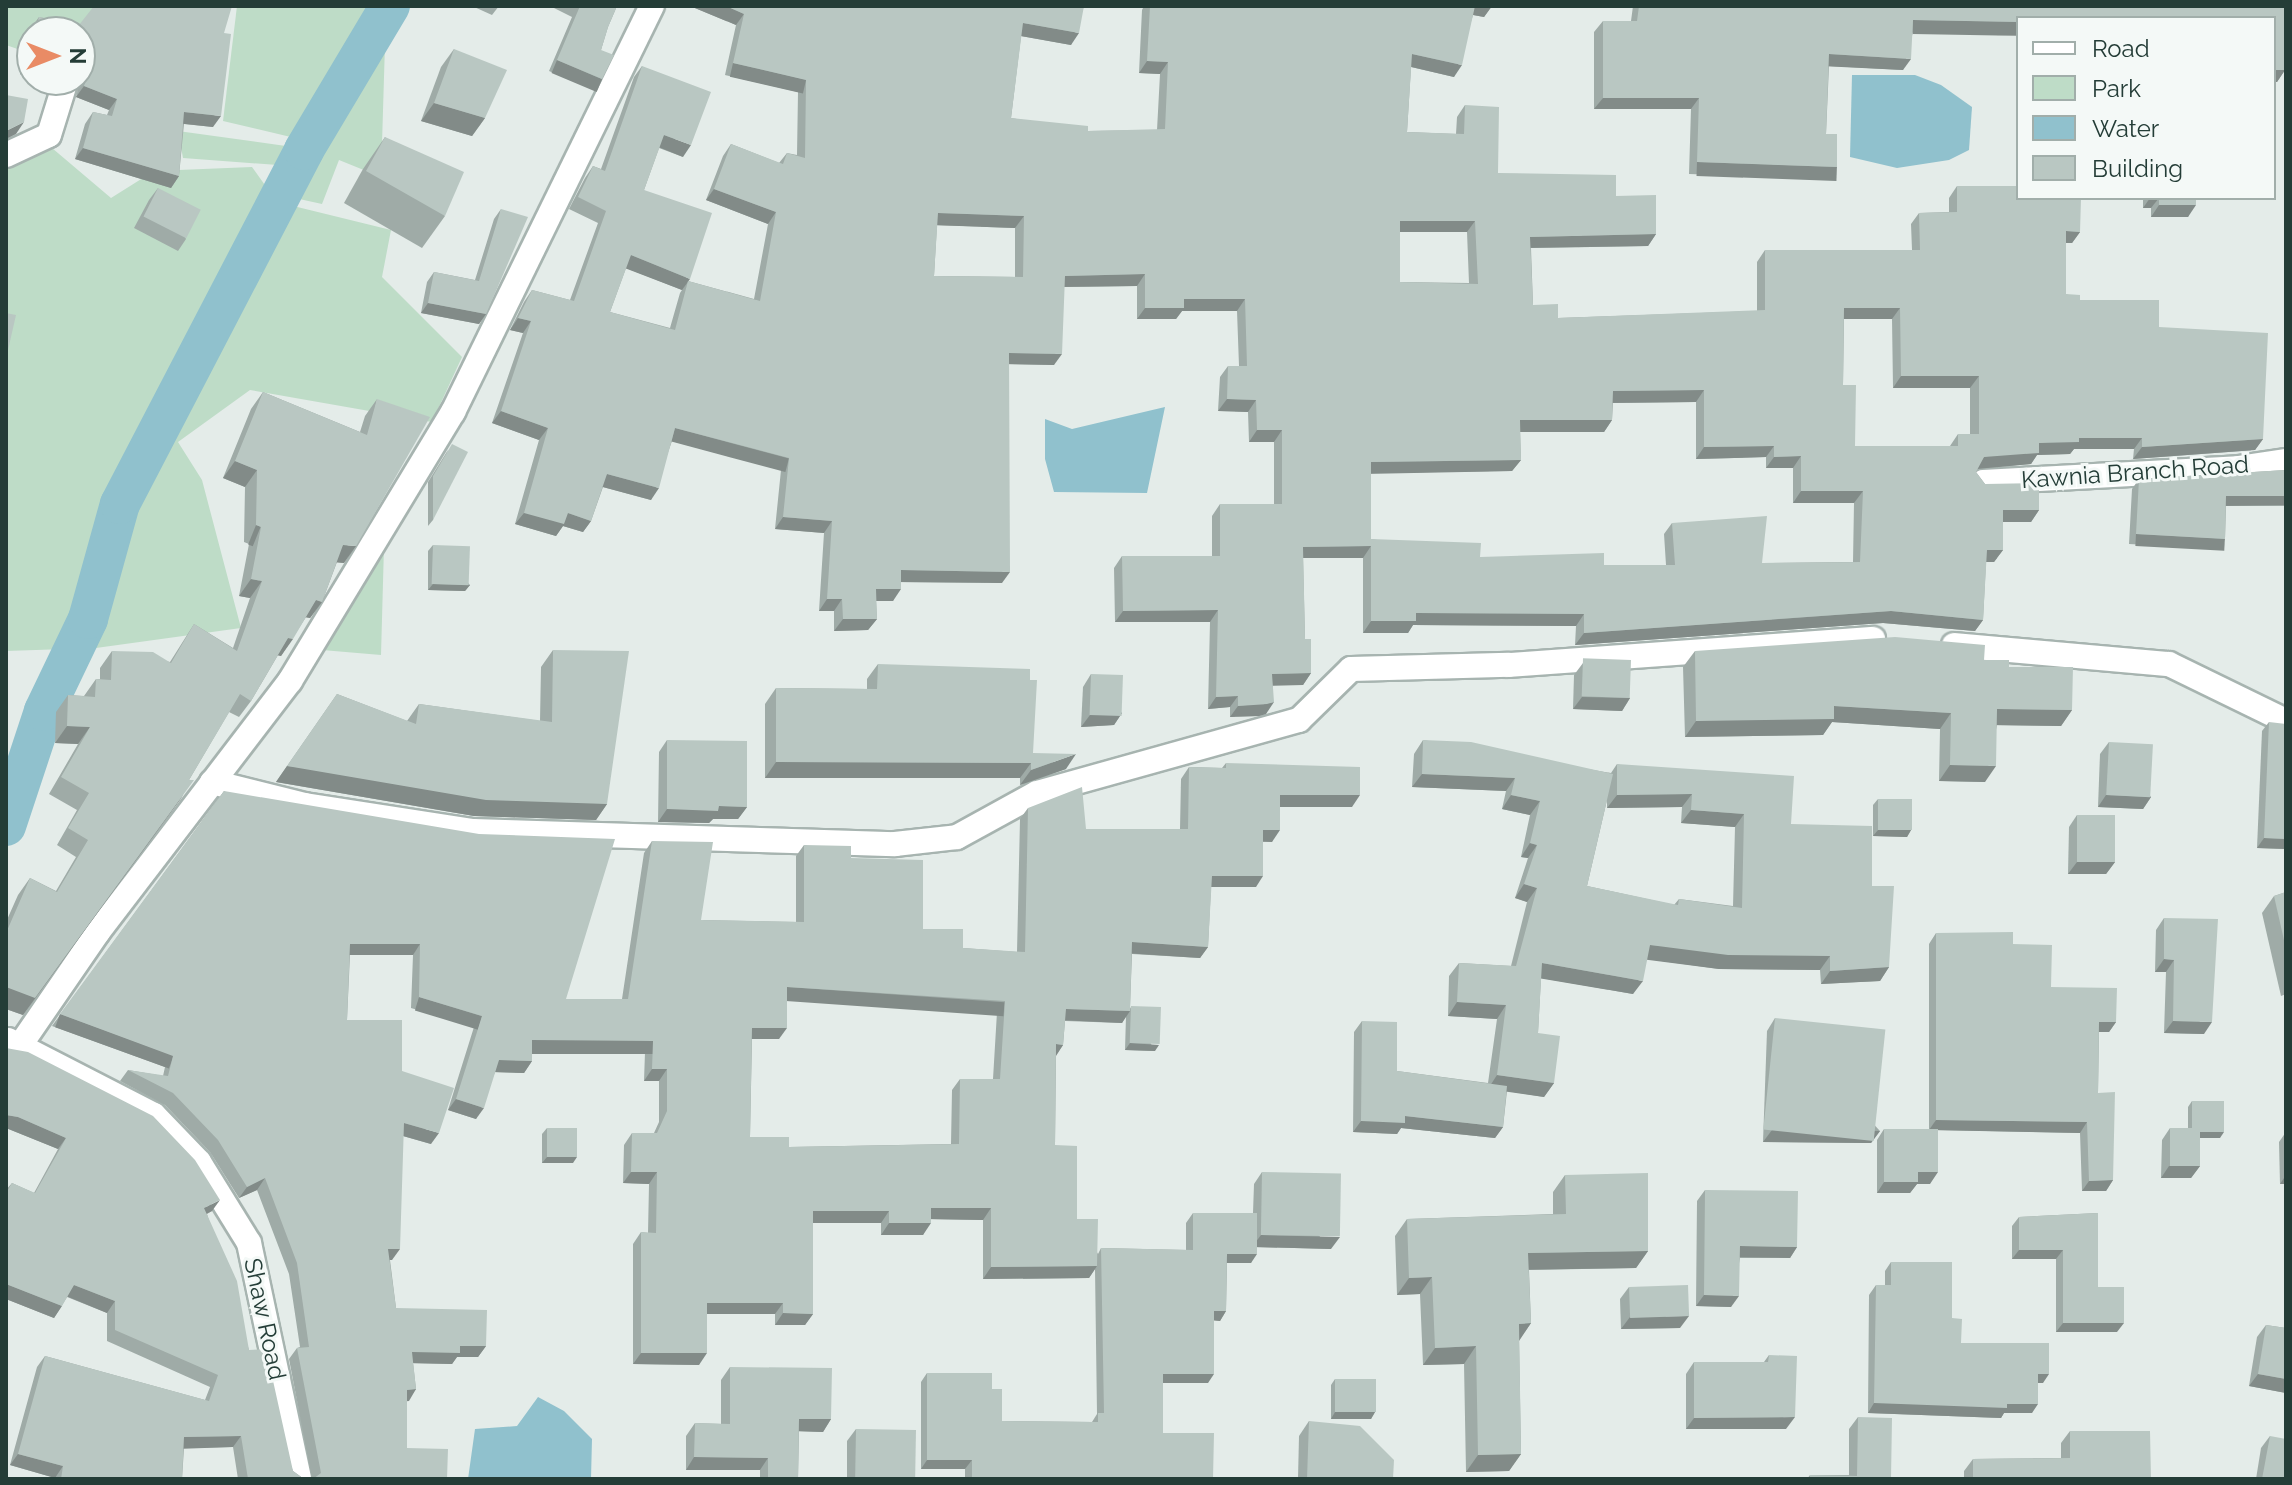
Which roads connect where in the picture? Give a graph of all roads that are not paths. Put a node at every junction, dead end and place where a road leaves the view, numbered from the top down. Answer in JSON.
{"nodes":[{"id":1,"x":652,"y":6,"type":"edge"},
{"id":2,"x":61,"y":96,"type":"edge"},
{"id":3,"x":6,"y":155,"type":"edge"},
{"id":4,"x":2286,"y":461,"type":"edge"},
{"id":5,"x":1983,"y":482,"type":"edge"},
{"id":6,"x":1900,"y":640,"type":"edge"},
{"id":7,"x":1932,"y":643,"type":"edge"},
{"id":8,"x":2286,"y":721,"type":"edge"},
{"id":9,"x":212,"y":782,"type":"junction"},
{"id":10,"x":13,"y":1042,"type":"edge"},
{"id":11,"x":299,"y":1479,"type":"edge"}],
"edges":[{"from":1,"to":9,"type":"street"},
{"from":2,"to":3,"type":"street"},
{"from":4,"to":5,"type":"street","name":"Kawnia Branch Road"},
{"from":6,"to":9,"type":"street"},
{"from":7,"to":8,"type":"street"},
{"from":9,"to":10,"type":"street"},
{"from":10,"to":11,"type":"street","name":"Shaw Road"}]}
